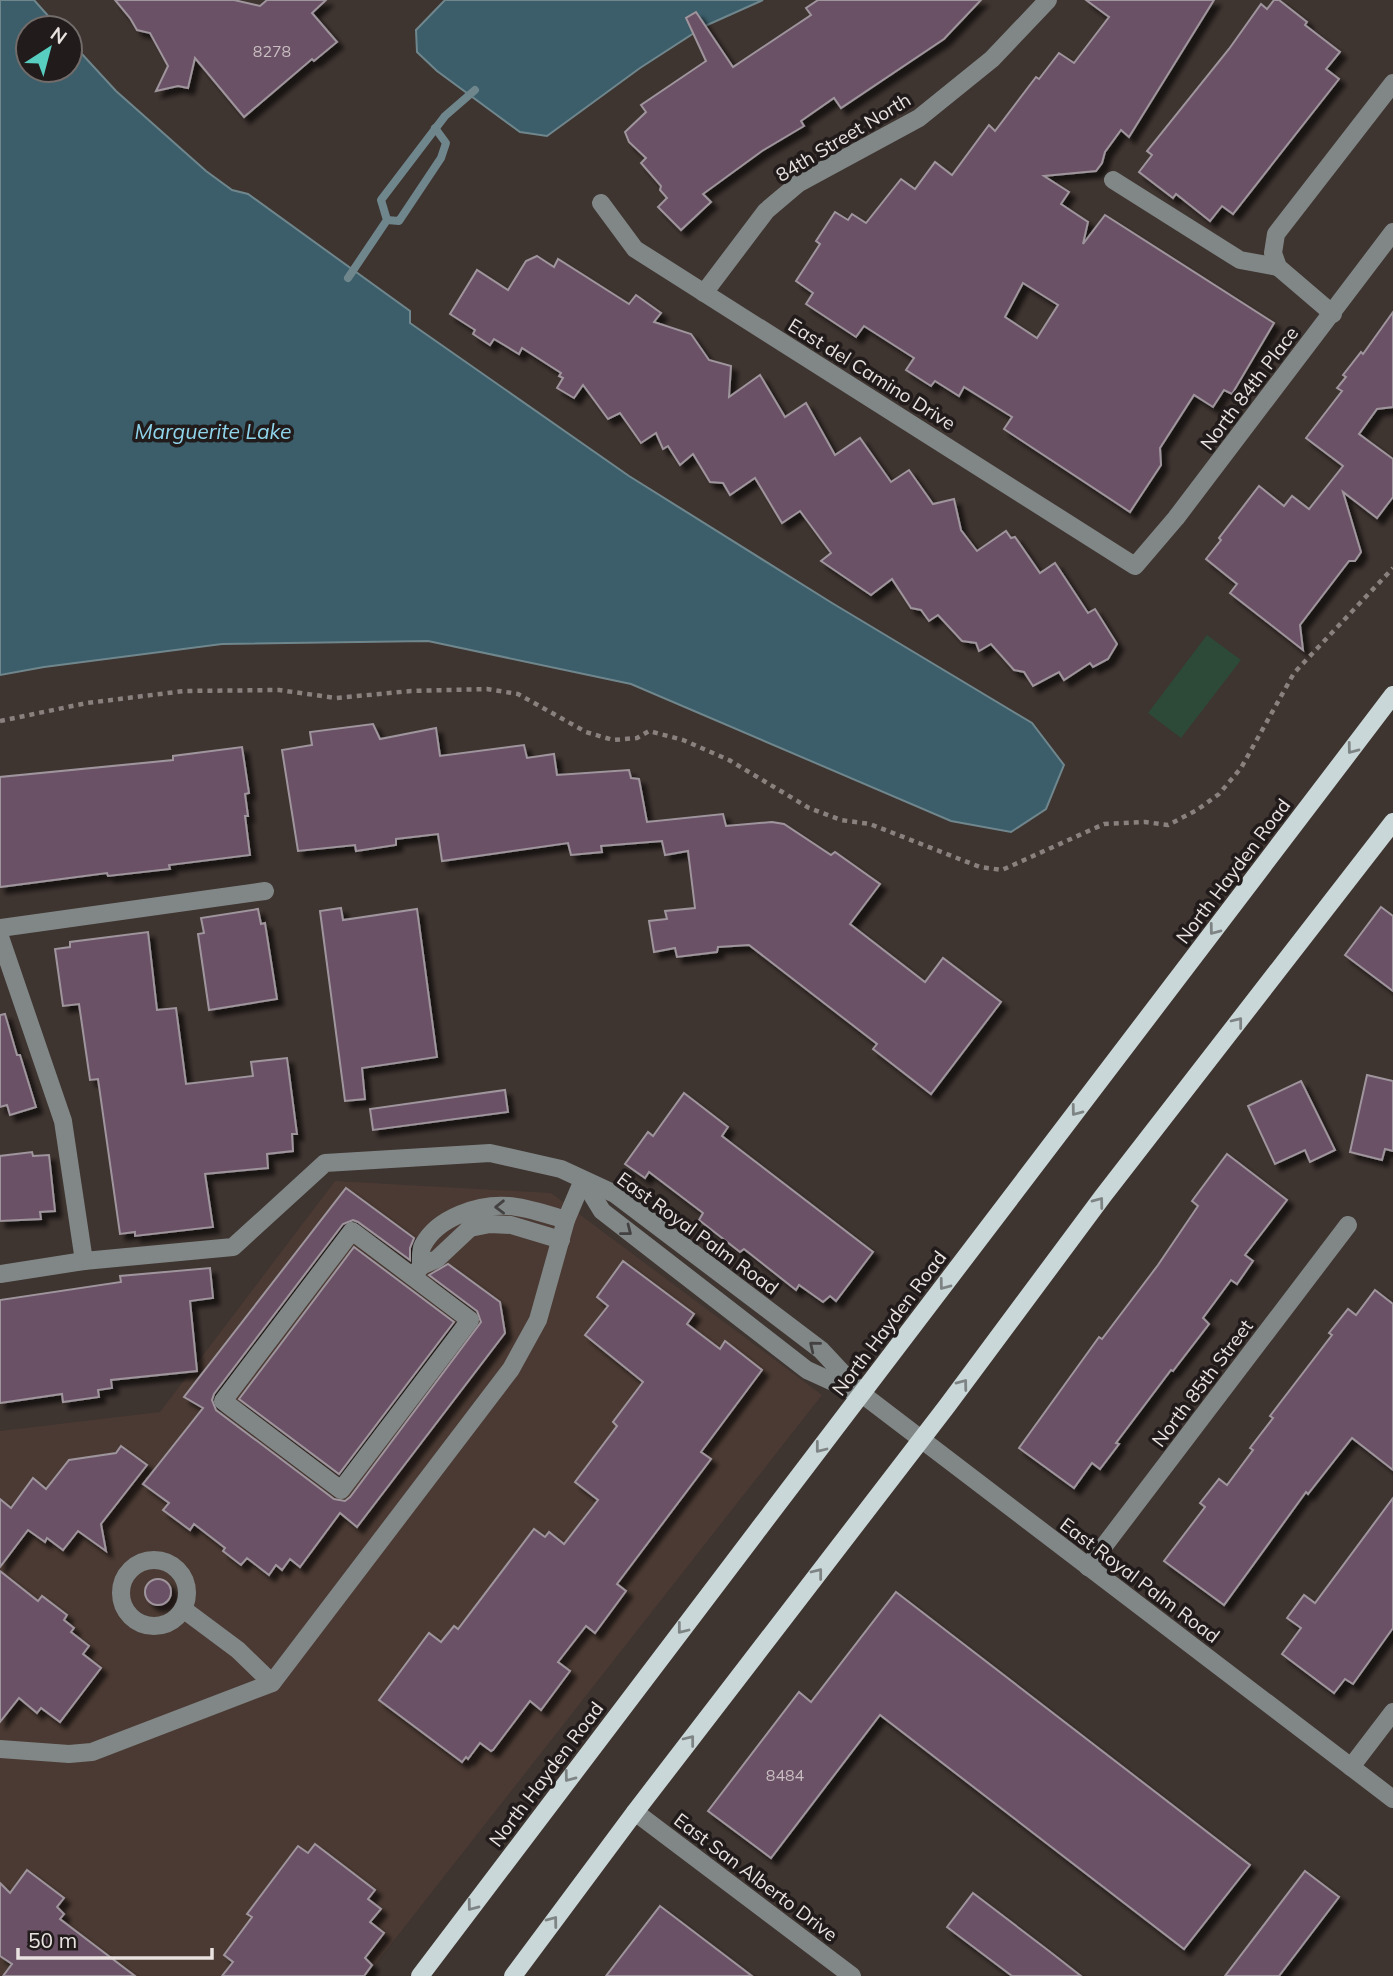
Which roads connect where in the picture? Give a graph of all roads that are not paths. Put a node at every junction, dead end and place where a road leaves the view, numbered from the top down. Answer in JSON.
{"nodes":[{"id":1,"x":1048,"y":0,"type":"edge"},
{"id":2,"x":1393,"y":83,"type":"edge"},
{"id":3,"x":1113,"y":180,"type":"dead end"},
{"id":4,"x":601,"y":203,"type":"dead end"},
{"id":5,"x":1393,"y":232,"type":"edge"},
{"id":6,"x":1278,"y":267,"type":"junction"},
{"id":7,"x":704,"y":293,"type":"junction"},
{"id":8,"x":1333,"y":314,"type":"junction"},
{"id":9,"x":1135,"y":566,"type":"joint"},
{"id":10,"x":1393,"y":695,"type":"edge"},
{"id":11,"x":1392,"y":826,"type":"edge"},
{"id":12,"x":265,"y":891,"type":"dead end"},
{"id":13,"x":0,"y":928,"type":"edge"},
{"id":14,"x":0,"y":936,"type":"edge"},
{"id":15,"x":583,"y":1180,"type":"junction"},
{"id":16,"x":566,"y":1220,"type":"junction"},
{"id":17,"x":1349,"y":1225,"type":"dead end"},
{"id":18,"x":561,"y":1240,"type":"junction"},
{"id":19,"x":84,"y":1261,"type":"junction"},
{"id":20,"x":417,"y":1271,"type":"junction"},
{"id":21,"x":0,"y":1274,"type":"edge"},
{"id":22,"x":862,"y":1394,"type":"junction"},
{"id":23,"x":922,"y":1439,"type":"junction"},
{"id":24,"x":1088,"y":1567,"type":"junction"},
{"id":25,"x":183,"y":1609,"type":"dead end"},
{"id":26,"x":272,"y":1683,"type":"junction"},
{"id":27,"x":1393,"y":1713,"type":"edge"},
{"id":28,"x":0,"y":1749,"type":"edge"},
{"id":29,"x":1351,"y":1767,"type":"junction"},
{"id":30,"x":1393,"y":1799,"type":"edge"},
{"id":31,"x":635,"y":1812,"type":"junction"},
{"id":32,"x":420,"y":1976,"type":"edge"},
{"id":33,"x":513,"y":1976,"type":"edge"},
{"id":34,"x":852,"y":1976,"type":"edge"}],
"edges":[{"from":1,"to":7,"type":"street","name":"84th Street North"},
{"from":2,"to":6,"type":"street"},
{"from":3,"to":6,"type":"street"},
{"from":4,"to":7,"type":"street","name":"East del Camino Drive"},
{"from":5,"to":8,"type":"street","name":"North 84th Place"},
{"from":6,"to":8,"type":"street"},
{"from":7,"to":9,"type":"street","name":"East del Camino Drive"},
{"from":8,"to":9,"type":"street","name":"North 84th Place"},
{"from":10,"to":22,"type":"main road","name":"North Hayden Road","one_way":true},
{"from":23,"to":11,"type":"main road","one_way":true},
{"from":12,"to":13,"type":"street"},
{"from":14,"to":19,"type":"street"},
{"from":15,"to":16,"type":"street"},
{"from":15,"to":19,"type":"street","name":"East Royal Palm Road"},
{"from":15,"to":22,"type":"street","name":"East Royal Palm Road"},
{"from":16,"to":18,"type":"street"},
{"from":16,"to":20,"type":"street","one_way":true},
{"from":17,"to":24,"type":"street","name":"North 85th Street"},
{"from":18,"to":20,"type":"street"},
{"from":18,"to":26,"type":"street"},
{"from":19,"to":21,"type":"street","name":"East Royal Palm Road"},
{"from":20,"to":20,"type":"street"},
{"from":22,"to":23,"type":"street","name":"East Royal Palm Road"},
{"from":22,"to":32,"type":"main road","name":"North Hayden Road","one_way":true},
{"from":23,"to":24,"type":"street","name":"East Royal Palm Road"},
{"from":31,"to":23,"type":"main road","one_way":true},
{"from":24,"to":29,"type":"street","name":"East Royal Palm Road"},
{"from":25,"to":26,"type":"street"},
{"from":26,"to":28,"type":"street"},
{"from":27,"to":29,"type":"street"},
{"from":29,"to":30,"type":"street","name":"East Royal Palm Road"},
{"from":33,"to":31,"type":"main road","one_way":true},
{"from":31,"to":34,"type":"street","name":"East San Alberto Drive"}]}
